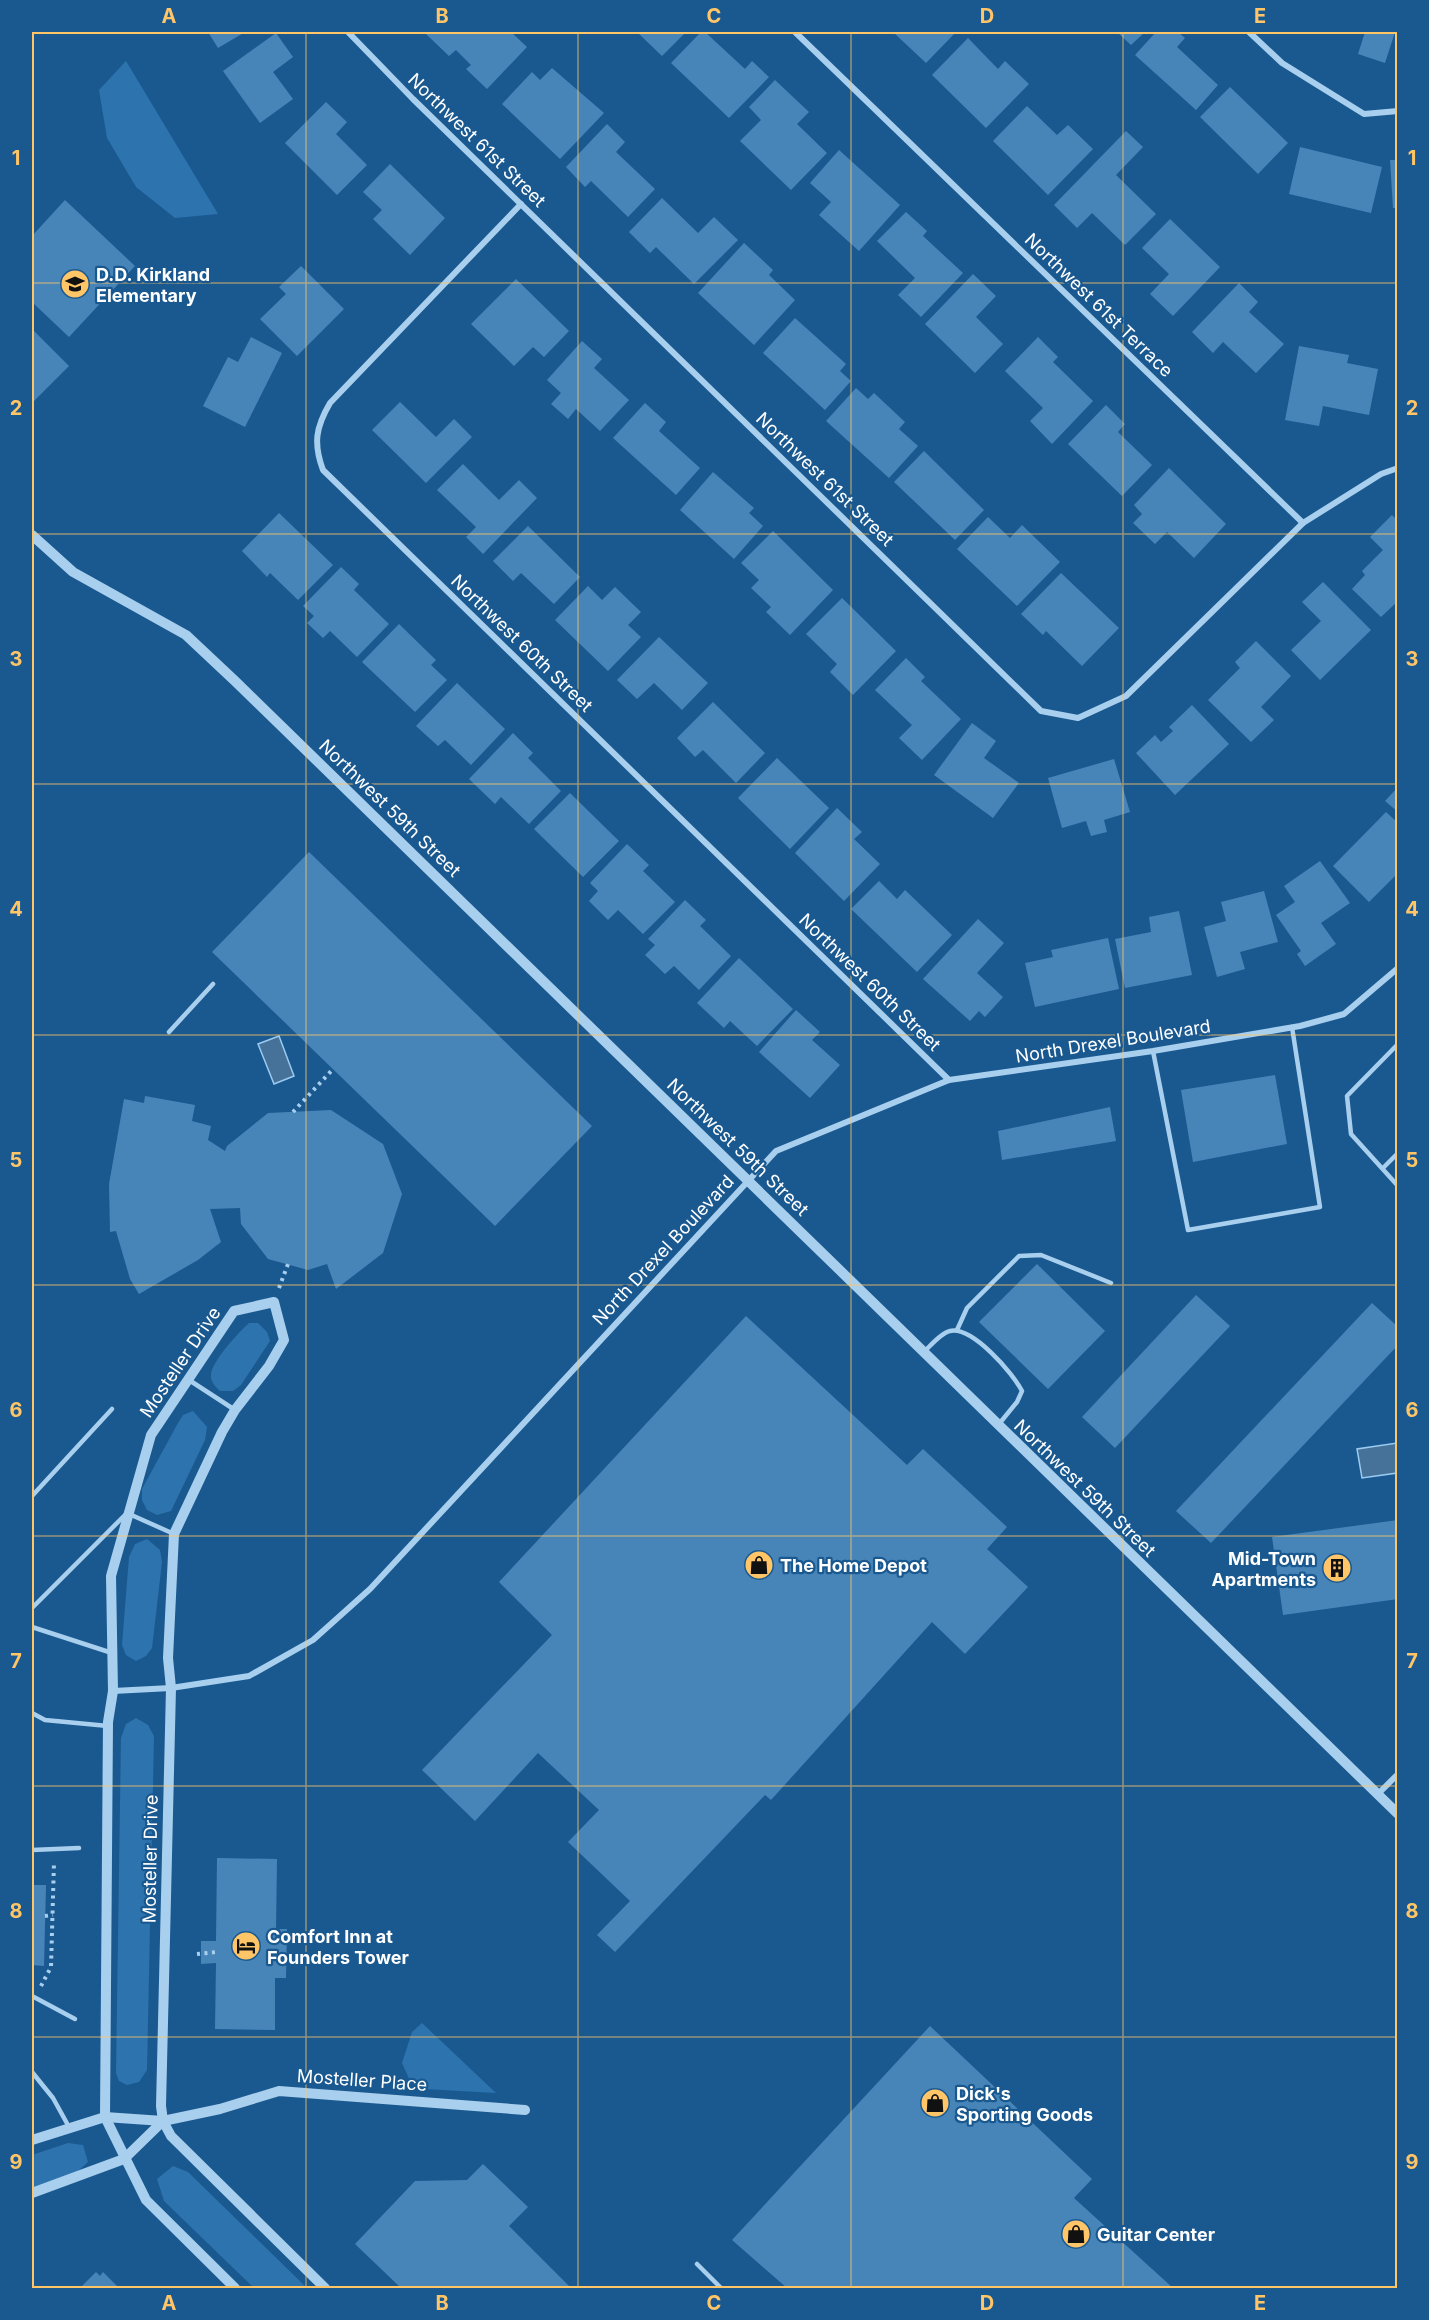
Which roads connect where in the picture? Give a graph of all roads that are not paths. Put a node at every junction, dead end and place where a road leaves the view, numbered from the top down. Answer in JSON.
{"nodes":[{"id":1,"x":348,"y":32,"type":"edge"},
{"id":2,"x":795,"y":32,"type":"edge"},
{"id":3,"x":1250,"y":32,"type":"edge"},
{"id":4,"x":1398,"y":111,"type":"edge"},
{"id":5,"x":521,"y":204,"type":"junction"},
{"id":6,"x":1398,"y":468,"type":"edge"},
{"id":7,"x":1303,"y":523,"type":"junction"},
{"id":8,"x":32,"y":535,"type":"edge"},
{"id":9,"x":1398,"y":968,"type":"edge"},
{"id":10,"x":213,"y":984,"type":"dead end"},
{"id":11,"x":1292,"y":1027,"type":"junction"},
{"id":12,"x":169,"y":1032,"type":"dead end"},
{"id":13,"x":1398,"y":1044,"type":"edge"},
{"id":14,"x":1153,"y":1051,"type":"junction"},
{"id":15,"x":949,"y":1080,"type":"junction"},
{"id":16,"x":1398,"y":1153,"type":"edge"},
{"id":17,"x":1383,"y":1168,"type":"junction"},
{"id":18,"x":748,"y":1180,"type":"junction"},
{"id":19,"x":1398,"y":1186,"type":"edge"},
{"id":20,"x":1111,"y":1283,"type":"dead end"},
{"id":21,"x":957,"y":1330,"type":"junction"},
{"id":22,"x":922,"y":1353,"type":"junction"},
{"id":23,"x":189,"y":1380,"type":"junction"},
{"id":24,"x":112,"y":1409,"type":"dead end"},
{"id":25,"x":235,"y":1410,"type":"junction"},
{"id":26,"x":998,"y":1426,"type":"junction"},
{"id":27,"x":32,"y":1496,"type":"edge"},
{"id":28,"x":128,"y":1513,"type":"junction"},
{"id":29,"x":174,"y":1534,"type":"junction"},
{"id":30,"x":32,"y":1608,"type":"edge"},
{"id":31,"x":32,"y":1627,"type":"edge"},
{"id":32,"x":112,"y":1653,"type":"junction"},
{"id":33,"x":171,"y":1689,"type":"junction"},
{"id":34,"x":113,"y":1691,"type":"junction"},
{"id":35,"x":32,"y":1713,"type":"edge"},
{"id":36,"x":108,"y":1726,"type":"junction"},
{"id":37,"x":1398,"y":1774,"type":"edge"},
{"id":38,"x":1378,"y":1794,"type":"junction"},
{"id":39,"x":1398,"y":1814,"type":"edge"},
{"id":40,"x":79,"y":1848,"type":"dead end"},
{"id":41,"x":32,"y":1850,"type":"edge"},
{"id":42,"x":33,"y":1997,"type":"edge"},
{"id":43,"x":75,"y":2019,"type":"dead end"},
{"id":44,"x":32,"y":2072,"type":"edge"},
{"id":45,"x":525,"y":2109,"type":"dead end"},
{"id":46,"x":105,"y":2117,"type":"junction"},
{"id":47,"x":163,"y":2121,"type":"junction"},
{"id":48,"x":69,"y":2127,"type":"junction"},
{"id":49,"x":32,"y":2140,"type":"edge"},
{"id":50,"x":124,"y":2159,"type":"junction"},
{"id":51,"x":32,"y":2193,"type":"edge"},
{"id":52,"x":697,"y":2265,"type":"dead end"},
{"id":53,"x":235,"y":2289,"type":"edge"},
{"id":54,"x":325,"y":2289,"type":"edge"},
{"id":55,"x":722,"y":2289,"type":"edge"}],
"edges":[{"from":1,"to":5,"type":"street","name":"Northwest 61st Street"},
{"from":2,"to":7,"type":"street","name":"Northwest 61st Terrace"},
{"from":3,"to":4,"type":"street"},
{"from":5,"to":7,"type":"street","name":"Northwest 61st Street"},
{"from":5,"to":15,"type":"street","name":"Northwest 60th Street"},
{"from":6,"to":7,"type":"street"},
{"from":8,"to":18,"type":"street","name":"Northwest 59th Street"},
{"from":9,"to":11,"type":"street","name":"North Drexel Boulevard"},
{"from":10,"to":12,"type":"lane"},
{"from":11,"to":14,"type":"street","name":"North Drexel Boulevard"},
{"from":11,"to":14,"type":"lane"},
{"from":13,"to":17,"type":"lane"},
{"from":14,"to":15,"type":"street","name":"North Drexel Boulevard"},
{"from":15,"to":18,"type":"street","name":"North Drexel Boulevard"},
{"from":16,"to":17,"type":"lane"},
{"from":17,"to":19,"type":"lane"},
{"from":18,"to":22,"type":"street","name":"Northwest 59th Street"},
{"from":18,"to":33,"type":"street","name":"North Drexel Boulevard"},
{"from":20,"to":21,"type":"lane"},
{"from":21,"to":22,"type":"lane"},
{"from":21,"to":26,"type":"lane"},
{"from":22,"to":26,"type":"street","name":"Northwest 59th Street"},
{"from":23,"to":25,"type":"lane"},
{"from":23,"to":25,"type":"street","name":"Mosteller Drive"},
{"from":23,"to":28,"type":"street","name":"Mosteller Drive"},
{"from":24,"to":27,"type":"lane"},
{"from":25,"to":29,"type":"street","name":"Mosteller Drive"},
{"from":26,"to":38,"type":"street","name":"Northwest 59th Street"},
{"from":28,"to":29,"type":"lane"},
{"from":28,"to":30,"type":"lane"},
{"from":28,"to":32,"type":"street","name":"Mosteller Drive"},
{"from":29,"to":33,"type":"street","name":"Mosteller Drive"},
{"from":31,"to":32,"type":"lane"},
{"from":32,"to":34,"type":"street","name":"Mosteller Drive"},
{"from":33,"to":34,"type":"street","name":"North Drexel Boulevard"},
{"from":33,"to":47,"type":"street","name":"Mosteller Drive"},
{"from":34,"to":36,"type":"street","name":"Mosteller Drive"},
{"from":35,"to":36,"type":"lane"},
{"from":36,"to":46,"type":"street","name":"Mosteller Drive"},
{"from":37,"to":38,"type":"street"},
{"from":38,"to":39,"type":"street","name":"Northwest 59th Street"},
{"from":40,"to":41,"type":"lane"},
{"from":42,"to":43,"type":"lane"},
{"from":44,"to":48,"type":"lane"},
{"from":45,"to":47,"type":"street","name":"Mosteller Place"},
{"from":46,"to":47,"type":"street","name":"Mosteller Place"},
{"from":46,"to":48,"type":"street"},
{"from":46,"to":50,"type":"street"},
{"from":47,"to":50,"type":"street"},
{"from":47,"to":54,"type":"street","name":"Mosteller Drive"},
{"from":48,"to":49,"type":"street"},
{"from":50,"to":51,"type":"street"},
{"from":50,"to":53,"type":"street"},
{"from":52,"to":55,"type":"lane"}]}
